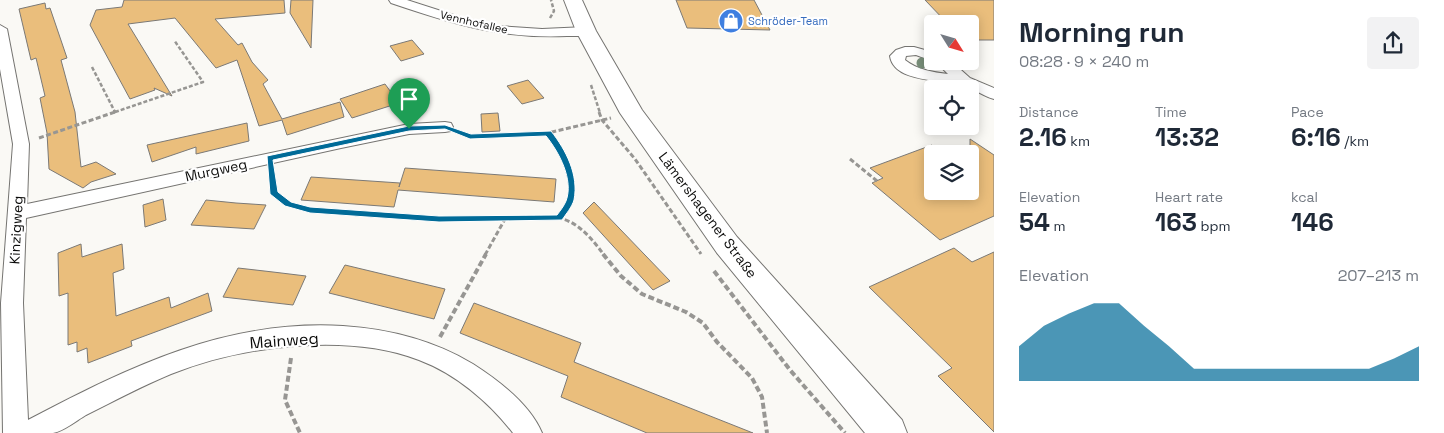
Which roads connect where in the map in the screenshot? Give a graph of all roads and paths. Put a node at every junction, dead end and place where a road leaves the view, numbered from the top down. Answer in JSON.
{"nodes":[{"id":1,"x":395,"y":0,"type":"edge"},
{"id":2,"x":550,"y":0,"type":"edge"},
{"id":3,"x":573,"y":0,"type":"edge"},
{"id":4,"x":551,"y":17,"type":"dead end"},
{"id":5,"x":0,"y":29,"type":"edge"},
{"id":6,"x":586,"y":32,"type":"junction"},
{"id":7,"x":174,"y":40,"type":"dead end"},
{"id":8,"x":924,"y":54,"type":"edge"},
{"id":9,"x":92,"y":67,"type":"dead end"},
{"id":10,"x":952,"y":70,"type":"edge"},
{"id":11,"x":957,"y":80,"type":"edge"},
{"id":12,"x":964,"y":80,"type":"edge"},
{"id":13,"x":979,"y":87,"type":"edge"},
{"id":14,"x":994,"y":94,"type":"edge"},
{"id":15,"x":115,"y":112,"type":"junction"},
{"id":16,"x":632,"y":112,"type":"junction"},
{"id":17,"x":445,"y":127,"type":"joint"},
{"id":18,"x":548,"y":133,"type":"junction"},
{"id":19,"x":22,"y":144,"type":"junction"},
{"id":20,"x":269,"y":158,"type":"junction"},
{"id":21,"x":850,"y":159,"type":"dead end"},
{"id":22,"x":877,"y":181,"type":"dead end"},
{"id":23,"x":17,"y":214,"type":"junction"},
{"id":24,"x":559,"y":218,"type":"junction"},
{"id":25,"x":505,"y":220,"type":"junction"},
{"id":26,"x":295,"y":336,"type":"junction"},
{"id":27,"x":430,"y":355,"type":"junction"},
{"id":28,"x":16,"y":433,"type":"edge"},
{"id":29,"x":28,"y":433,"type":"edge"},
{"id":30,"x":300,"y":433,"type":"edge"},
{"id":31,"x":529,"y":433,"type":"edge"},
{"id":32,"x":767,"y":433,"type":"edge"},
{"id":33,"x":889,"y":433,"type":"edge"}],
"edges":[{"from":1,"to":6,"type":"street","name":"Vennhofallee"},
{"from":2,"to":4,"type":"path"},
{"from":3,"to":6,"type":"main road","name":"Lämershagener Straße"},
{"from":5,"to":19,"type":"street","name":"Kinzigweg"},
{"from":6,"to":16,"type":"main road","name":"Lämershagener Straße"},
{"from":7,"to":15,"type":"path"},
{"from":8,"to":11,"type":"street"},
{"from":9,"to":15,"type":"path"},
{"from":10,"to":12,"type":"street"},
{"from":13,"to":14,"type":"street"},
{"from":15,"to":19,"type":"path"},
{"from":16,"to":18,"type":"path"},
{"from":16,"to":33,"type":"main road","name":"Lämershagener Straße"},
{"from":17,"to":18,"type":"path"},
{"from":17,"to":20,"type":"street","name":"Murgweg"},
{"from":18,"to":24,"type":"path"},
{"from":19,"to":23,"type":"street","name":"Kinzigweg"},
{"from":20,"to":23,"type":"street","name":"Murgweg"},
{"from":20,"to":25,"type":"path"},
{"from":21,"to":22,"type":"path"},
{"from":23,"to":28,"type":"street","name":"Kinzigweg"},
{"from":24,"to":25,"type":"path"},
{"from":24,"to":32,"type":"path"},
{"from":25,"to":27,"type":"path"},
{"from":26,"to":27,"type":"street","name":"Mainweg"},
{"from":26,"to":29,"type":"street","name":"Mainweg"},
{"from":26,"to":30,"type":"path"},
{"from":27,"to":31,"type":"street","name":"Mainweg"}]}
